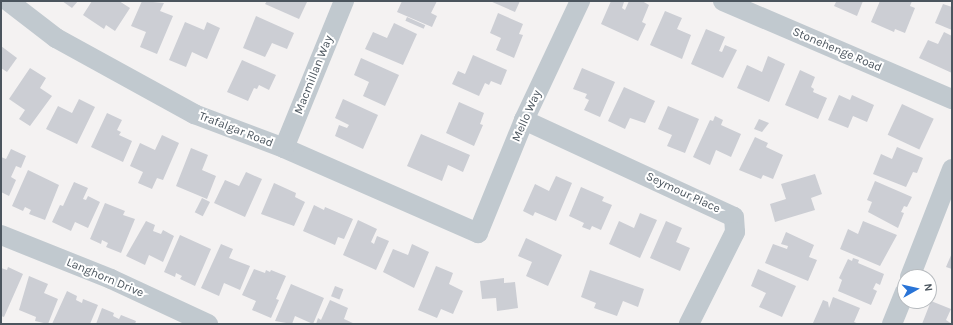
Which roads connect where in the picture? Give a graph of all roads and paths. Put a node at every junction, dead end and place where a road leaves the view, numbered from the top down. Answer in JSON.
{"nodes":[{"id":1,"x":8,"y":1,"type":"edge"},
{"id":2,"x":344,"y":1,"type":"edge"},
{"id":3,"x":580,"y":1,"type":"edge"},
{"id":4,"x":723,"y":1,"type":"edge"},
{"id":5,"x":952,"y":99,"type":"edge"},
{"id":6,"x":524,"y":120,"type":"junction"},
{"id":7,"x":284,"y":148,"type":"junction"},
{"id":8,"x":952,"y":169,"type":"edge"},
{"id":9,"x":947,"y":197,"type":"edge"},
{"id":10,"x":478,"y":233,"type":"joint"},
{"id":11,"x":1,"y":235,"type":"edge"},
{"id":12,"x":914,"y":269,"type":"edge"},
{"id":13,"x":898,"y":309,"type":"edge"},
{"id":14,"x":208,"y":324,"type":"edge"},
{"id":15,"x":689,"y":324,"type":"edge"},
{"id":16,"x":892,"y":324,"type":"edge"}],
"edges":[{"from":1,"to":7,"type":"street","name":"Trafalgar Road"},
{"from":2,"to":7,"type":"street","name":"Macmillan Way"},
{"from":3,"to":6,"type":"street","name":"Mello Way"},
{"from":4,"to":5,"type":"street","name":"Stonehenge Road"},
{"from":6,"to":10,"type":"street","name":"Mello Way"},
{"from":6,"to":15,"type":"street","name":"Seymour Place"},
{"from":7,"to":10,"type":"street","name":"Trafalgar Road"},
{"from":8,"to":9,"type":"street"},
{"from":9,"to":12,"type":"street"},
{"from":11,"to":14,"type":"street","name":"Langhorn Drive"},
{"from":13,"to":16,"type":"street"}]}
